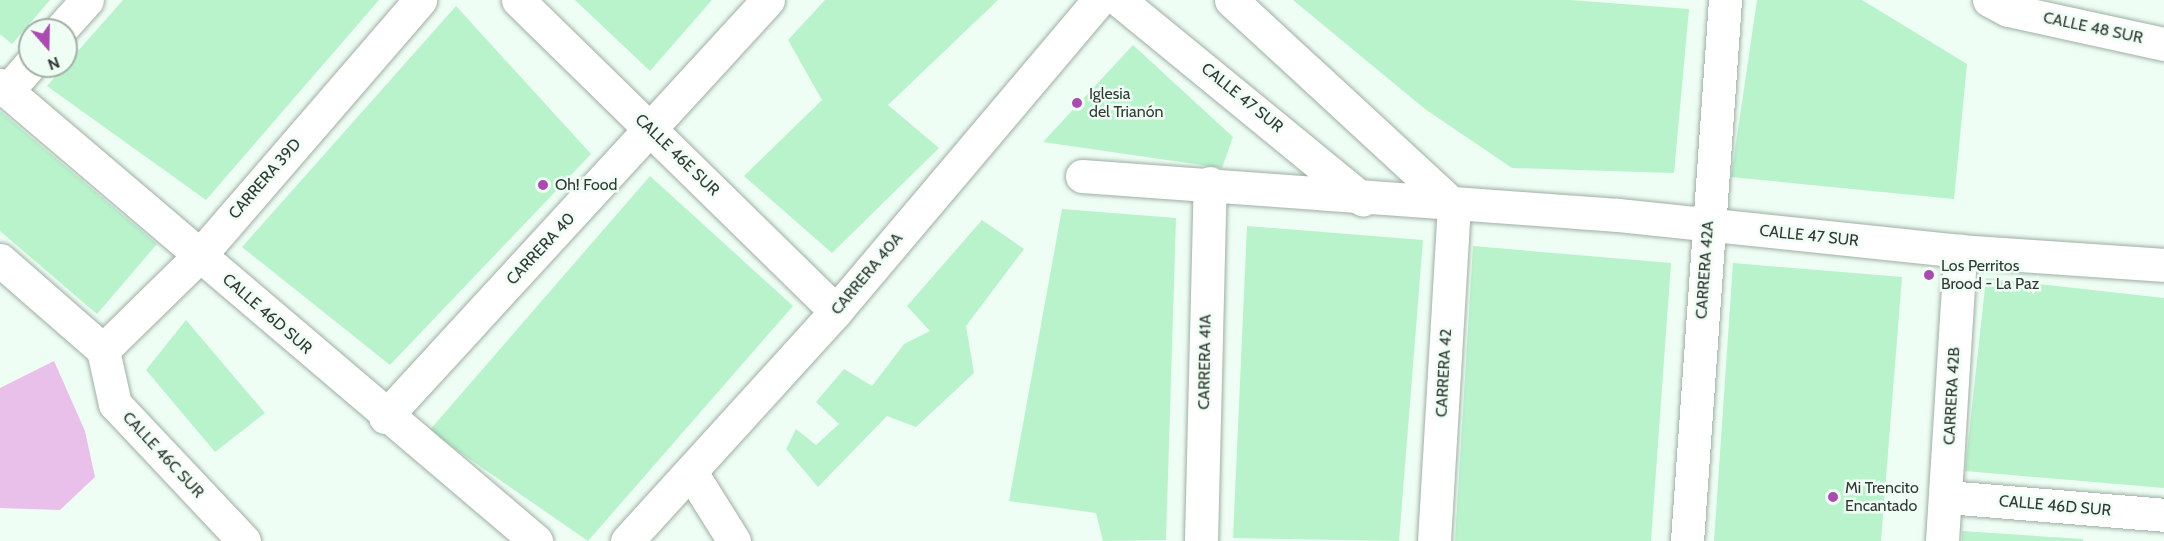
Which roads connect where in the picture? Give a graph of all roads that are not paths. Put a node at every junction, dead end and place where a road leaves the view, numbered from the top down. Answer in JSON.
{"nodes":[{"id":1,"x":87,"y":0,"type":"edge"},
{"id":2,"x":420,"y":0,"type":"edge"},
{"id":3,"x":518,"y":0,"type":"edge"},
{"id":4,"x":768,"y":0,"type":"edge"},
{"id":5,"x":1099,"y":0,"type":"edge"},
{"id":6,"x":1119,"y":0,"type":"edge"},
{"id":7,"x":1231,"y":0,"type":"edge"},
{"id":8,"x":1725,"y":0,"type":"edge"},
{"id":9,"x":1989,"y":0,"type":"edge"},
{"id":10,"x":71,"y":18,"type":"edge"},
{"id":11,"x":2164,"y":44,"type":"edge"},
{"id":12,"x":18,"y":76,"type":"edge"},
{"id":13,"x":4,"y":88,"type":"edge"},
{"id":14,"x":651,"y":130,"type":"junction"},
{"id":15,"x":1082,"y":176,"type":"dead end"},
{"id":16,"x":1209,"y":183,"type":"junction"},
{"id":17,"x":1363,"y":200,"type":"junction"},
{"id":18,"x":1454,"y":206,"type":"junction"},
{"id":19,"x":1708,"y":226,"type":"junction"},
{"id":20,"x":1960,"y":251,"type":"junction"},
{"id":21,"x":200,"y":255,"type":"junction"},
{"id":22,"x":0,"y":260,"type":"edge"},
{"id":23,"x":2164,"y":265,"type":"edge"},
{"id":24,"x":836,"y":311,"type":"junction"},
{"id":25,"x":103,"y":350,"type":"junction"},
{"id":26,"x":385,"y":417,"type":"junction"},
{"id":27,"x":692,"y":474,"type":"junction"},
{"id":28,"x":1947,"y":497,"type":"junction"},
{"id":29,"x":2164,"y":515,"type":"edge"},
{"id":30,"x":244,"y":541,"type":"edge"},
{"id":31,"x":536,"y":541,"type":"edge"},
{"id":32,"x":627,"y":541,"type":"edge"},
{"id":33,"x":734,"y":541,"type":"edge"},
{"id":34,"x":1202,"y":541,"type":"edge"},
{"id":35,"x":1434,"y":541,"type":"edge"},
{"id":36,"x":1687,"y":541,"type":"edge"},
{"id":37,"x":1942,"y":541,"type":"edge"}],
"edges":[{"from":1,"to":10,"type":"street"},
{"from":2,"to":21,"type":"street","name":"CARRERA 39D"},
{"from":3,"to":14,"type":"street","name":"CALLE 46E SUR"},
{"from":4,"to":14,"type":"street","name":"CARRERA 40"},
{"from":5,"to":24,"type":"street","name":"CARRERA 40A"},
{"from":6,"to":17,"type":"street","name":"CALLE 47 SUR"},
{"from":7,"to":18,"type":"street"},
{"from":8,"to":19,"type":"street","name":"CARRERA 42A"},
{"from":9,"to":11,"type":"street","name":"CALLE 48 SUR"},
{"from":12,"to":13,"type":"street"},
{"from":13,"to":21,"type":"street","name":"CALLE 46D SUR"},
{"from":14,"to":24,"type":"street","name":"CALLE 46E SUR"},
{"from":14,"to":26,"type":"street","name":"CARRERA 40"},
{"from":15,"to":16,"type":"street","name":"CALLE 47 SUR"},
{"from":16,"to":17,"type":"street","name":"CALLE 47 SUR"},
{"from":16,"to":34,"type":"street","name":"CARRERA 41A"},
{"from":17,"to":18,"type":"street","name":"CALLE 47 SUR"},
{"from":18,"to":19,"type":"street","name":"CALLE 47 SUR"},
{"from":18,"to":35,"type":"street","name":"CARRERA 42"},
{"from":19,"to":20,"type":"street","name":"CALLE 47 SUR"},
{"from":19,"to":36,"type":"street","name":"CARRERA 42A"},
{"from":20,"to":23,"type":"street","name":"CALLE 47 SUR"},
{"from":20,"to":28,"type":"street","name":"CARRERA 42B"},
{"from":21,"to":25,"type":"street","name":"CARRERA 39D"},
{"from":21,"to":26,"type":"street","name":"CALLE 46D SUR"},
{"from":22,"to":25,"type":"street"},
{"from":24,"to":27,"type":"street","name":"CARRERA 40A"},
{"from":25,"to":30,"type":"street","name":"CALLE 46C SUR"},
{"from":26,"to":31,"type":"street","name":"CALLE 46D SUR"},
{"from":27,"to":32,"type":"street","name":"CARRERA 40A"},
{"from":27,"to":33,"type":"street"},
{"from":28,"to":29,"type":"street","name":"CALLE 46D SUR"},
{"from":28,"to":37,"type":"street","name":"CARRERA 42B"}]}
